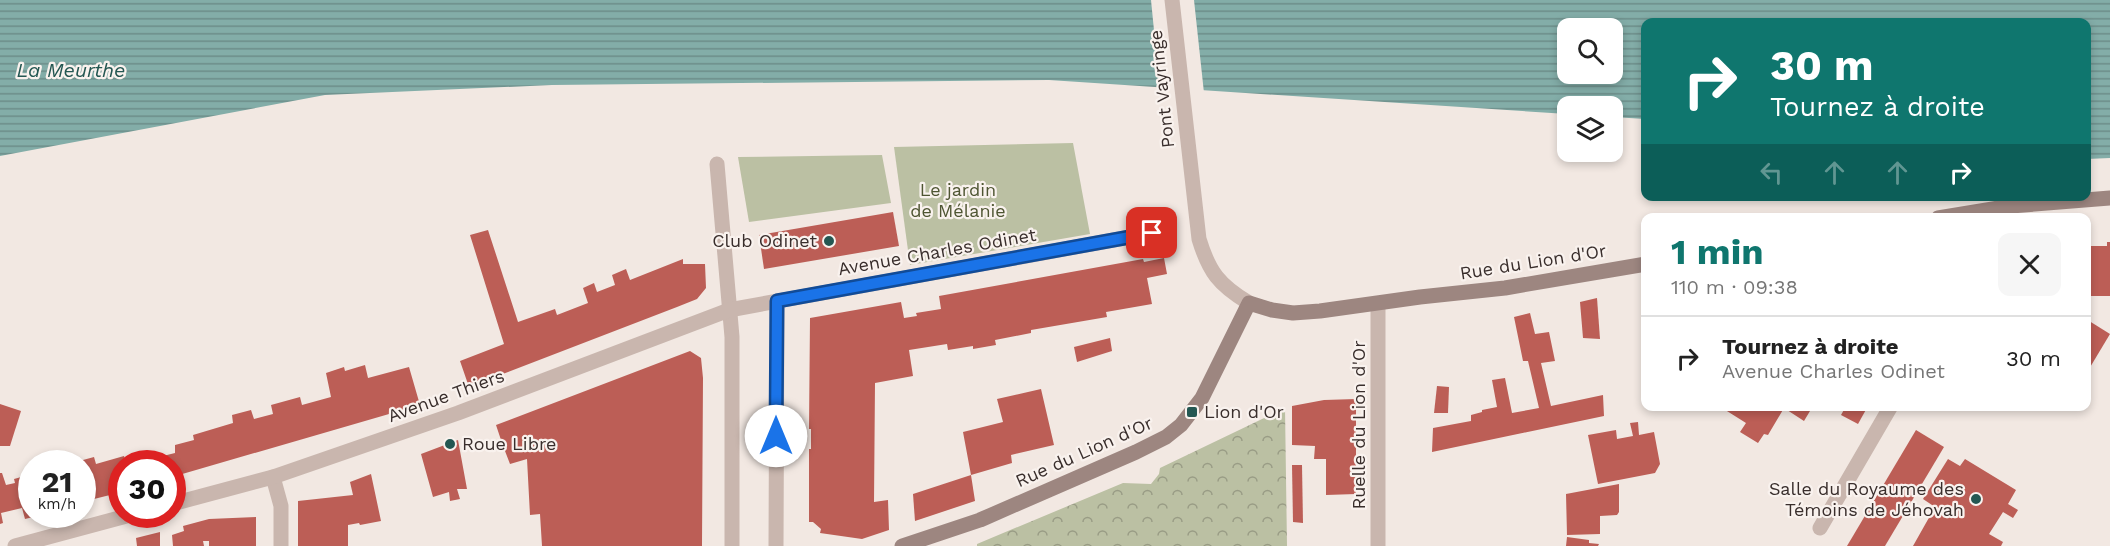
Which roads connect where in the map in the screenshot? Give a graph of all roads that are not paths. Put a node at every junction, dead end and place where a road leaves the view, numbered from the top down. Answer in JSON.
{"nodes":[{"id":1,"x":1172,"y":0,"type":"edge"},
{"id":2,"x":717,"y":164,"type":"dead end"},
{"id":3,"x":1191,"y":174,"type":"joint"},
{"id":4,"x":2110,"y":198,"type":"edge"},
{"id":5,"x":2091,"y":200,"type":"edge"},
{"id":6,"x":2073,"y":201,"type":"edge"},
{"id":7,"x":1966,"y":213,"type":"edge"},
{"id":8,"x":1152,"y":233,"type":"dead end"},
{"id":9,"x":1641,"y":265,"type":"edge"},
{"id":10,"x":777,"y":301,"type":"junction"},
{"id":11,"x":1249,"y":303,"type":"junction"},
{"id":12,"x":1378,"y":304,"type":"junction"},
{"id":13,"x":729,"y":310,"type":"junction"},
{"id":14,"x":1888,"y":411,"type":"edge"},
{"id":15,"x":273,"y":477,"type":"junction"},
{"id":16,"x":186,"y":500,"type":"edge"},
{"id":17,"x":108,"y":521,"type":"edge"},
{"id":18,"x":1820,"y":528,"type":"dead end"},
{"id":19,"x":15,"y":546,"type":"edge"},
{"id":20,"x":281,"y":546,"type":"edge"},
{"id":21,"x":732,"y":546,"type":"edge"},
{"id":22,"x":776,"y":546,"type":"edge"},
{"id":23,"x":902,"y":546,"type":"edge"},
{"id":24,"x":1378,"y":546,"type":"edge"}],
"edges":[{"from":1,"to":3,"type":"street","name":"Pont Vayringe"},
{"from":2,"to":13,"type":"street"},
{"from":3,"to":11,"type":"street","name":"Rue du Lion d'Or"},
{"from":4,"to":5,"type":"main road"},
{"from":6,"to":7,"type":"main road"},
{"from":8,"to":10,"type":"street","name":"Avenue Charles Odinet"},
{"from":9,"to":12,"type":"main road","name":"Rue du Lion d'Or"},
{"from":10,"to":13,"type":"street","name":"Avenue Charles Odinet"},
{"from":10,"to":22,"type":"street"},
{"from":11,"to":12,"type":"main road","name":"Rue du Lion d'Or"},
{"from":11,"to":23,"type":"main road","name":"Rue du Lion d'Or"},
{"from":12,"to":24,"type":"street","name":"Ruelle du Lion d'Or"},
{"from":13,"to":15,"type":"street","name":"Avenue Thiers"},
{"from":13,"to":21,"type":"street"},
{"from":14,"to":18,"type":"street"},
{"from":15,"to":16,"type":"street","name":"Avenue Thiers"},
{"from":15,"to":20,"type":"street"},
{"from":17,"to":19,"type":"street"}]}
